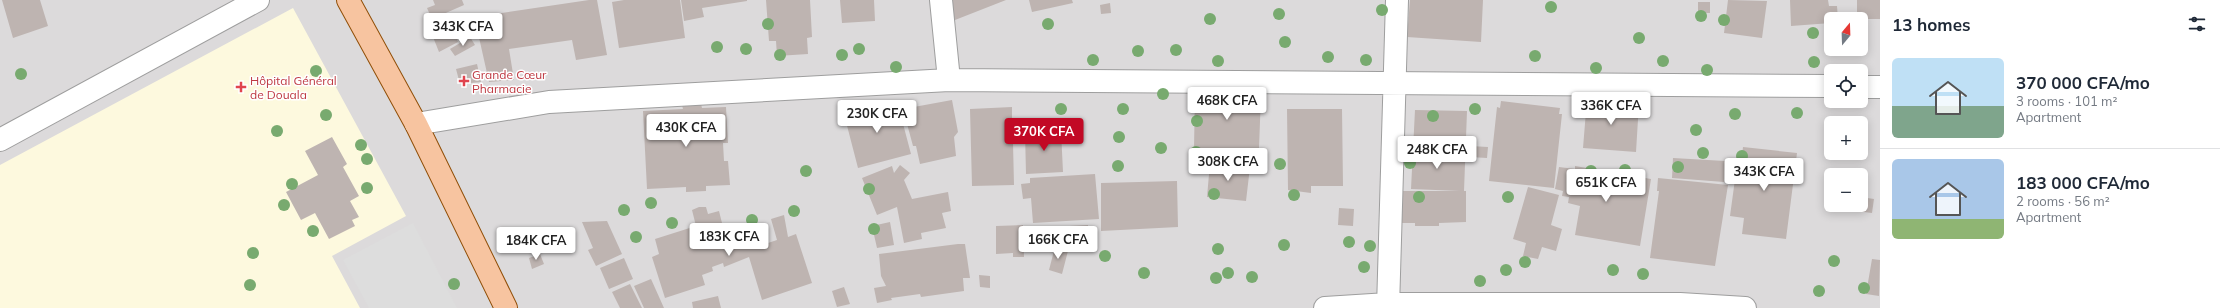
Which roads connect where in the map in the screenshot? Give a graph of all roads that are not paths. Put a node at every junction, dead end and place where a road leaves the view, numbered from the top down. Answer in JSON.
{"nodes":[{"id":1,"x":258,"y":0,"type":"edge"},
{"id":2,"x":348,"y":0,"type":"edge"},
{"id":3,"x":941,"y":0,"type":"edge"},
{"id":4,"x":1397,"y":0,"type":"edge"},
{"id":5,"x":950,"y":80,"type":"junction"},
{"id":6,"x":1394,"y":82,"type":"junction"},
{"id":7,"x":1824,"y":86,"type":"edge"},
{"id":8,"x":1868,"y":87,"type":"edge"},
{"id":9,"x":1880,"y":87,"type":"edge"},
{"id":10,"x":416,"y":124,"type":"junction"},
{"id":11,"x":0,"y":140,"type":"edge"},
{"id":12,"x":1388,"y":306,"type":"edge"},
{"id":13,"x":506,"y":308,"type":"edge"},
{"id":14,"x":1325,"y":308,"type":"edge"},
{"id":15,"x":1745,"y":308,"type":"edge"}],
"edges":[{"from":1,"to":11,"type":"street"},
{"from":2,"to":10,"type":"main road"},
{"from":3,"to":5,"type":"street"},
{"from":4,"to":6,"type":"street"},
{"from":5,"to":6,"type":"street"},
{"from":5,"to":10,"type":"street"},
{"from":6,"to":7,"type":"street"},
{"from":6,"to":12,"type":"street"},
{"from":8,"to":9,"type":"street"},
{"from":10,"to":13,"type":"main road"},
{"from":12,"to":14,"type":"street"},
{"from":12,"to":15,"type":"street"}]}
